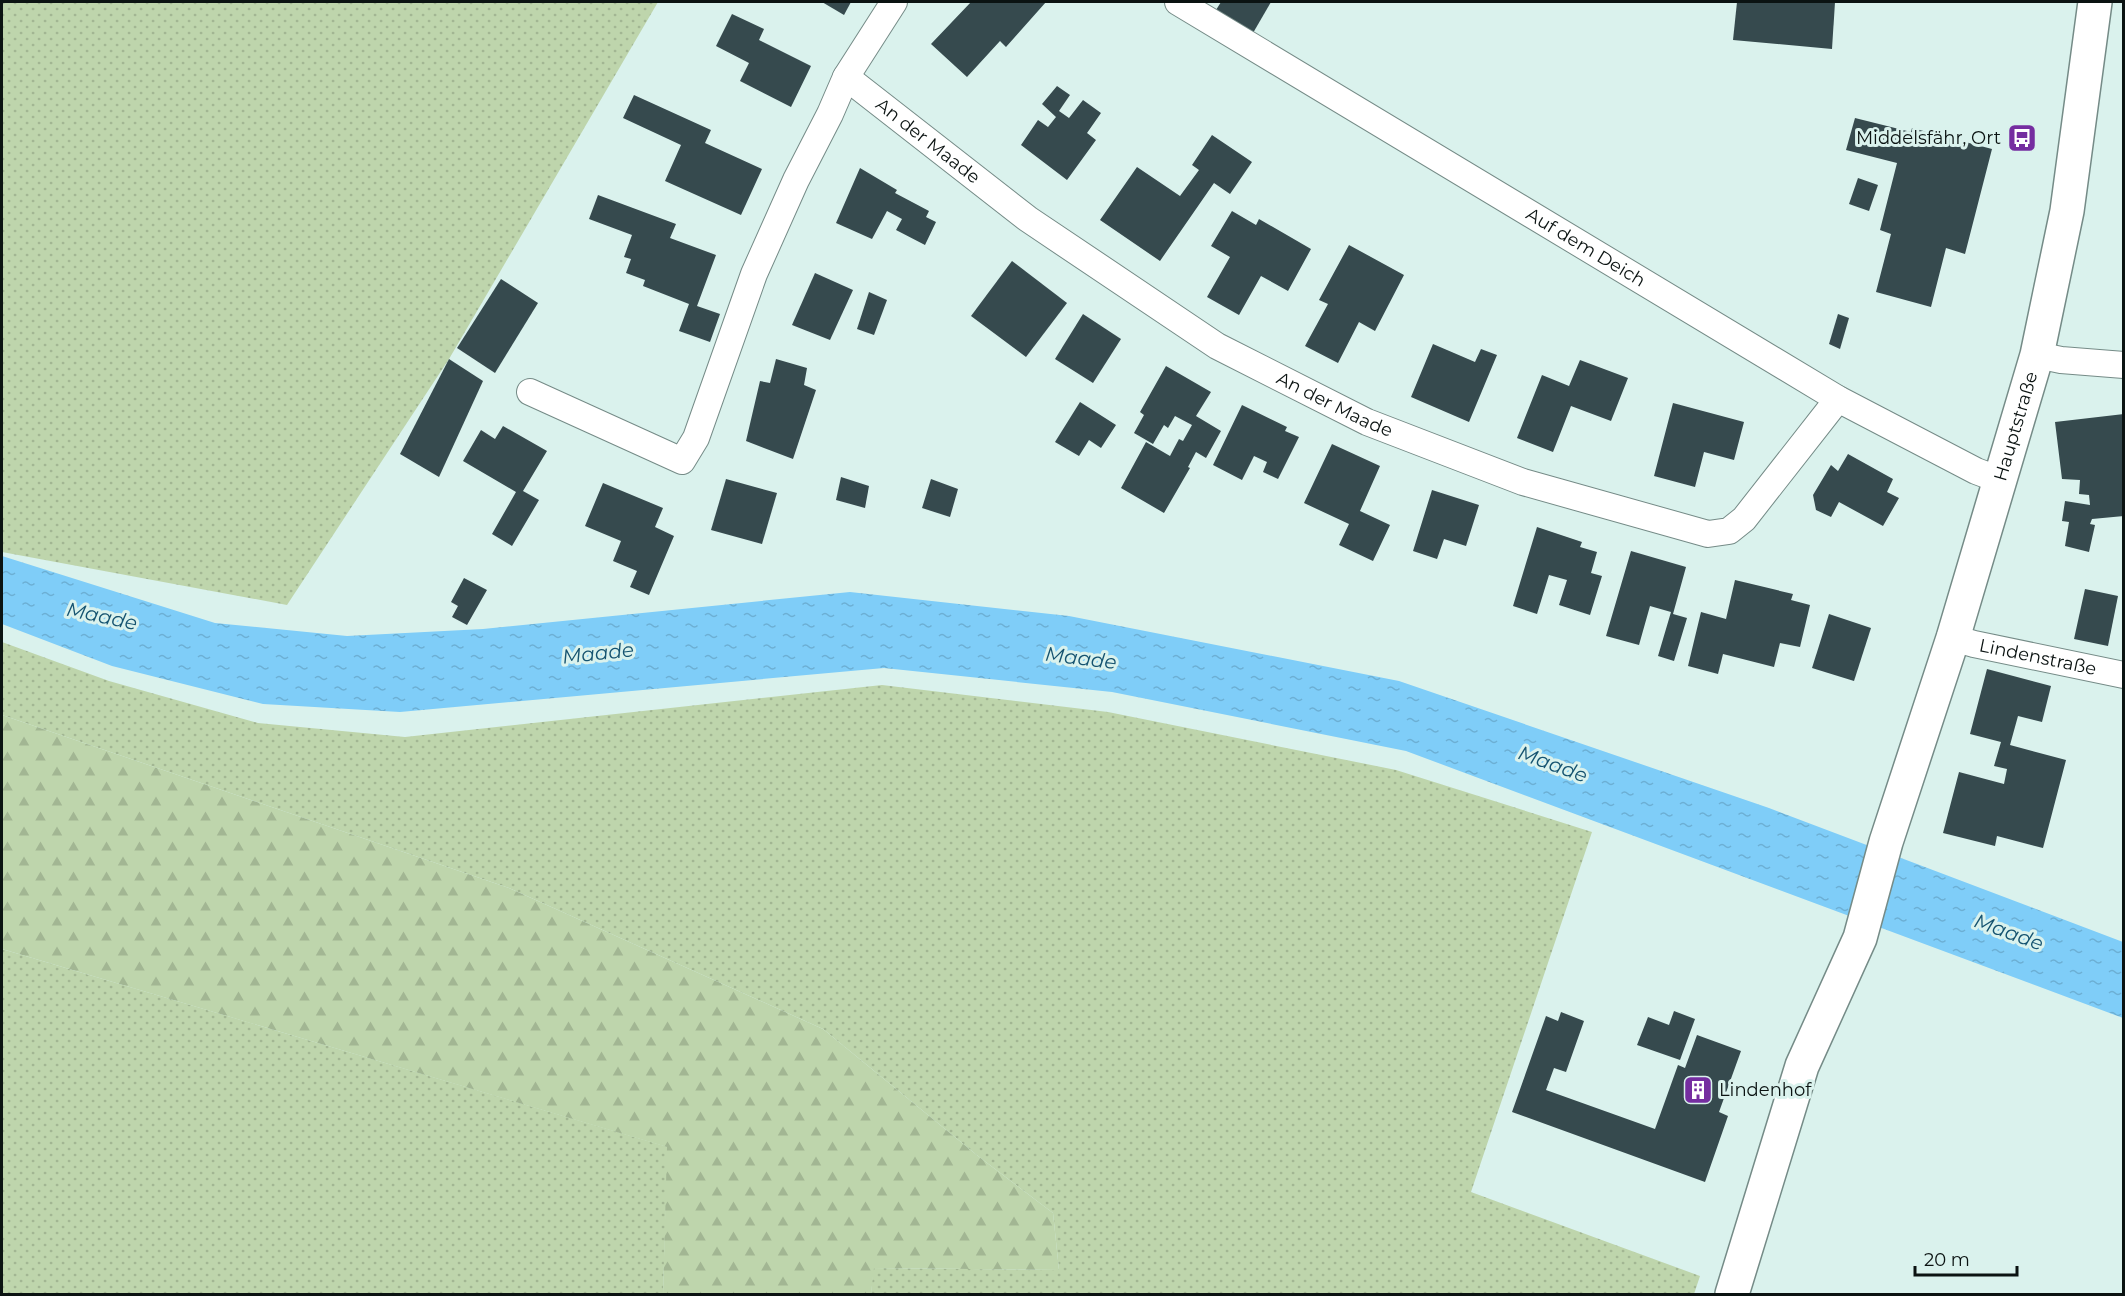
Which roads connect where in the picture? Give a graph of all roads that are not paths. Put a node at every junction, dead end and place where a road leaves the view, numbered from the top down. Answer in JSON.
{"nodes":[{"id":1,"x":894,"y":2,"type":"edge"},
{"id":2,"x":1178,"y":2,"type":"edge"},
{"id":3,"x":2095,"y":2,"type":"edge"},
{"id":4,"x":846,"y":77,"type":"junction"},
{"id":5,"x":2037,"y":355,"type":"junction"},
{"id":6,"x":2124,"y":364,"type":"edge"},
{"id":7,"x":530,"y":392,"type":"dead end"},
{"id":8,"x":1838,"y":399,"type":"junction"},
{"id":9,"x":2000,"y":480,"type":"junction"},
{"id":10,"x":1953,"y":638,"type":"junction"},
{"id":11,"x":2124,"y":675,"type":"edge"},
{"id":12,"x":1732,"y":1294,"type":"edge"}],
"edges":[{"from":1,"to":4,"type":"street"},
{"from":2,"to":8,"type":"street","name":"Auf dem Deich"},
{"from":3,"to":5,"type":"street","name":"Hauptstraße"},
{"from":4,"to":7,"type":"street"},
{"from":4,"to":8,"type":"street","name":"An der Maade"},
{"from":5,"to":6,"type":"street"},
{"from":5,"to":9,"type":"street","name":"Hauptstraße"},
{"from":8,"to":9,"type":"street","name":"Auf dem Deich"},
{"from":9,"to":10,"type":"street","name":"Hauptstraße"},
{"from":10,"to":11,"type":"street","name":"Lindenstraße"},
{"from":10,"to":12,"type":"street","name":"Hauptstraße"}]}
